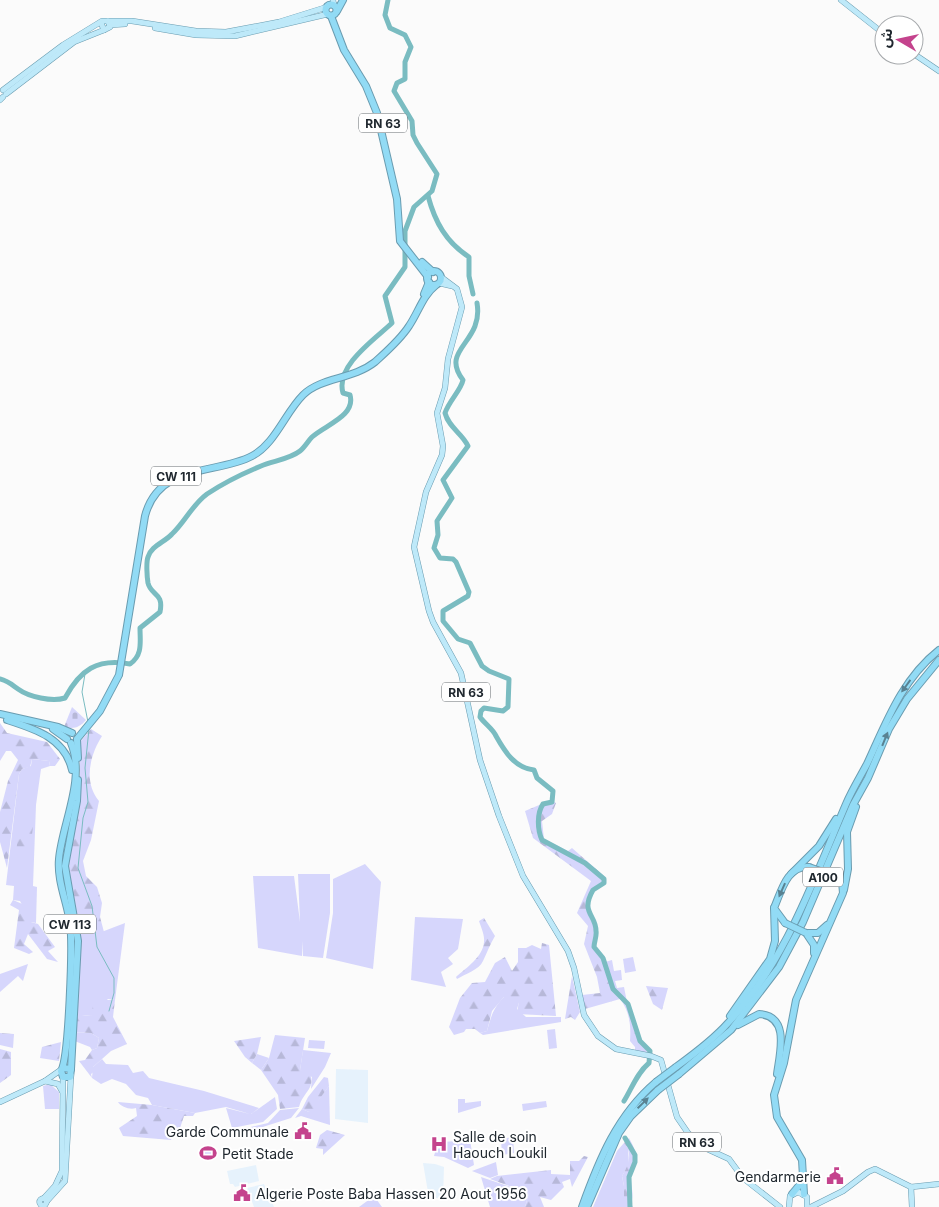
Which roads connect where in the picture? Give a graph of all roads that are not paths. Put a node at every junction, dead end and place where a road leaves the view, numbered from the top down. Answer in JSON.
{"nodes":[{"id":1,"x":339,"y":0,"type":"edge"},
{"id":2,"x":343,"y":0,"type":"edge"},
{"id":3,"x":841,"y":0,"type":"edge"},
{"id":4,"x":332,"y":8,"type":"edge"},
{"id":5,"x":101,"y":23,"type":"junction"},
{"id":6,"x":109,"y":23,"type":"junction"},
{"id":7,"x":874,"y":26,"type":"edge"},
{"id":8,"x":104,"y":30,"type":"junction"},
{"id":9,"x":924,"y":61,"type":"edge"},
{"id":10,"x":939,"y":71,"type":"edge"},
{"id":11,"x":2,"y":95,"type":"edge"},
{"id":12,"x":402,"y":241,"type":"junction"},
{"id":13,"x":430,"y":277,"type":"junction"},
{"id":14,"x":439,"y":282,"type":"junction"},
{"id":15,"x":348,"y":375,"type":"junction"},
{"id":16,"x":939,"y":650,"type":"edge"},
{"id":17,"x":939,"y":660,"type":"edge"},
{"id":18,"x":0,"y":714,"type":"edge"},
{"id":19,"x":0,"y":719,"type":"edge"},
{"id":20,"x":7,"y":720,"type":"junction"},
{"id":21,"x":73,"y":738,"type":"junction"},
{"id":22,"x":878,"y":757,"type":"junction"},
{"id":23,"x":862,"y":773,"type":"junction"},
{"id":24,"x":74,"y":782,"type":"junction"},
{"id":25,"x":791,"y":874,"type":"junction"},
{"id":26,"x":843,"y":893,"type":"junction"},
{"id":27,"x":774,"y":908,"type":"junction"},
{"id":28,"x":831,"y":918,"type":"junction"},
{"id":29,"x":806,"y":933,"type":"junction"},
{"id":30,"x":810,"y":968,"type":"junction"},
{"id":31,"x":731,"y":1030,"type":"junction"},
{"id":32,"x":699,"y":1050,"type":"junction"},
{"id":33,"x":678,"y":1071,"type":"junction"},
{"id":34,"x":63,"y":1072,"type":"junction"},
{"id":35,"x":71,"y":1072,"type":"junction"},
{"id":36,"x":45,"y":1081,"type":"junction"},
{"id":37,"x":657,"y":1086,"type":"junction"},
{"id":38,"x":774,"y":1095,"type":"junction"},
{"id":39,"x":64,"y":1101,"type":"junction"},
{"id":40,"x":0,"y":1102,"type":"edge"},
{"id":41,"x":802,"y":1182,"type":"junction"},
{"id":42,"x":939,"y":1184,"type":"edge"},
{"id":43,"x":911,"y":1187,"type":"junction"},
{"id":44,"x":792,"y":1194,"type":"junction"},
{"id":45,"x":806,"y":1195,"type":"junction"},
{"id":46,"x":41,"y":1203,"type":"edge"},
{"id":47,"x":817,"y":1203,"type":"junction"},
{"id":48,"x":789,"y":1204,"type":"edge"},
{"id":49,"x":778,"y":1206,"type":"edge"},
{"id":50,"x":582,"y":1207,"type":"edge"},
{"id":51,"x":587,"y":1207,"type":"edge"},
{"id":52,"x":809,"y":1207,"type":"edge"},
{"id":53,"x":912,"y":1207,"type":"edge"}],
"edges":[{"from":1,"to":4,"type":"highway"},
{"from":2,"to":4,"type":"highway"},
{"from":3,"to":7,"type":"main road"},
{"from":4,"to":6,"type":"main road"},
{"from":4,"to":12,"type":"highway","number":"RN 63"},
{"from":4,"to":12,"type":"highway","number":"RN 63"},
{"from":5,"to":6,"type":"main road"},
{"from":5,"to":8,"type":"main road"},
{"from":5,"to":11,"type":"main road"},
{"from":6,"to":8,"type":"main road"},
{"from":8,"to":11,"type":"main road"},
{"from":9,"to":10,"type":"main road"},
{"from":12,"to":13,"type":"highway"},
{"from":13,"to":14,"type":"highway"},
{"from":13,"to":14,"type":"highway"},
{"from":13,"to":15,"type":"highway","number":"CW 111"},
{"from":14,"to":15,"type":"highway","number":"CW 111"},
{"from":14,"to":49,"type":"main road","number":"RN 63"},
{"from":15,"to":21,"type":"highway","number":"CW 111"},
{"from":16,"to":23,"type":"highway","name":"A100","number":"A100","one_way":true},
{"from":22,"to":17,"type":"highway","name":"A100","number":"A100","one_way":true},
{"from":18,"to":21,"type":"highway"},
{"from":19,"to":20,"type":"highway"},
{"from":20,"to":21,"type":"highway"},
{"from":20,"to":24,"type":"highway"},
{"from":21,"to":24,"type":"highway"},
{"from":21,"to":35,"type":"highway"},
{"from":22,"to":26,"type":"highway"},
{"from":22,"to":31,"type":"highway","name":"A100","number":"A100"},
{"from":23,"to":25,"type":"highway"},
{"from":23,"to":32,"type":"highway","name":"A100","number":"A100"},
{"from":24,"to":34,"type":"highway","number":"CW 113"},
{"from":25,"to":26,"type":"highway","bridge":true},
{"from":25,"to":27,"type":"highway","one_way":true},
{"from":26,"to":28,"type":"highway"},
{"from":27,"to":29,"type":"highway","bridge":true},
{"from":27,"to":32,"type":"highway"},
{"from":28,"to":29,"type":"highway"},
{"from":28,"to":30,"type":"highway"},
{"from":29,"to":30,"type":"highway"},
{"from":30,"to":38,"type":"highway"},
{"from":31,"to":33,"type":"highway","name":"A100","number":"A100"},
{"from":31,"to":38,"type":"highway"},
{"from":32,"to":33,"type":"highway","name":"A100","number":"A100"},
{"from":33,"to":37,"type":"highway","number":"A100","bridge":true},
{"from":34,"to":35,"type":"highway"},
{"from":34,"to":35,"type":"highway"},
{"from":34,"to":36,"type":"main road"},
{"from":34,"to":39,"type":"main road","number":"CW 113"},
{"from":35,"to":46,"type":"main road"},
{"from":36,"to":39,"type":"main road"},
{"from":36,"to":40,"type":"main road"},
{"from":37,"to":50,"type":"highway","number":"A100"},
{"from":51,"to":37,"type":"highway","number":"A100","one_way":true},
{"from":38,"to":41,"type":"highway"},
{"from":39,"to":46,"type":"main road","number":"CW 113"},
{"from":41,"to":44,"type":"highway"},
{"from":41,"to":45,"type":"highway"},
{"from":42,"to":43,"type":"main road"},
{"from":43,"to":47,"type":"main road"},
{"from":43,"to":53,"type":"main road"},
{"from":44,"to":45,"type":"main road"},
{"from":44,"to":48,"type":"main road"},
{"from":45,"to":47,"type":"main road"},
{"from":45,"to":52,"type":"main road"},
{"from":47,"to":52,"type":"main road"},
{"from":48,"to":49,"type":"main road"}]}
